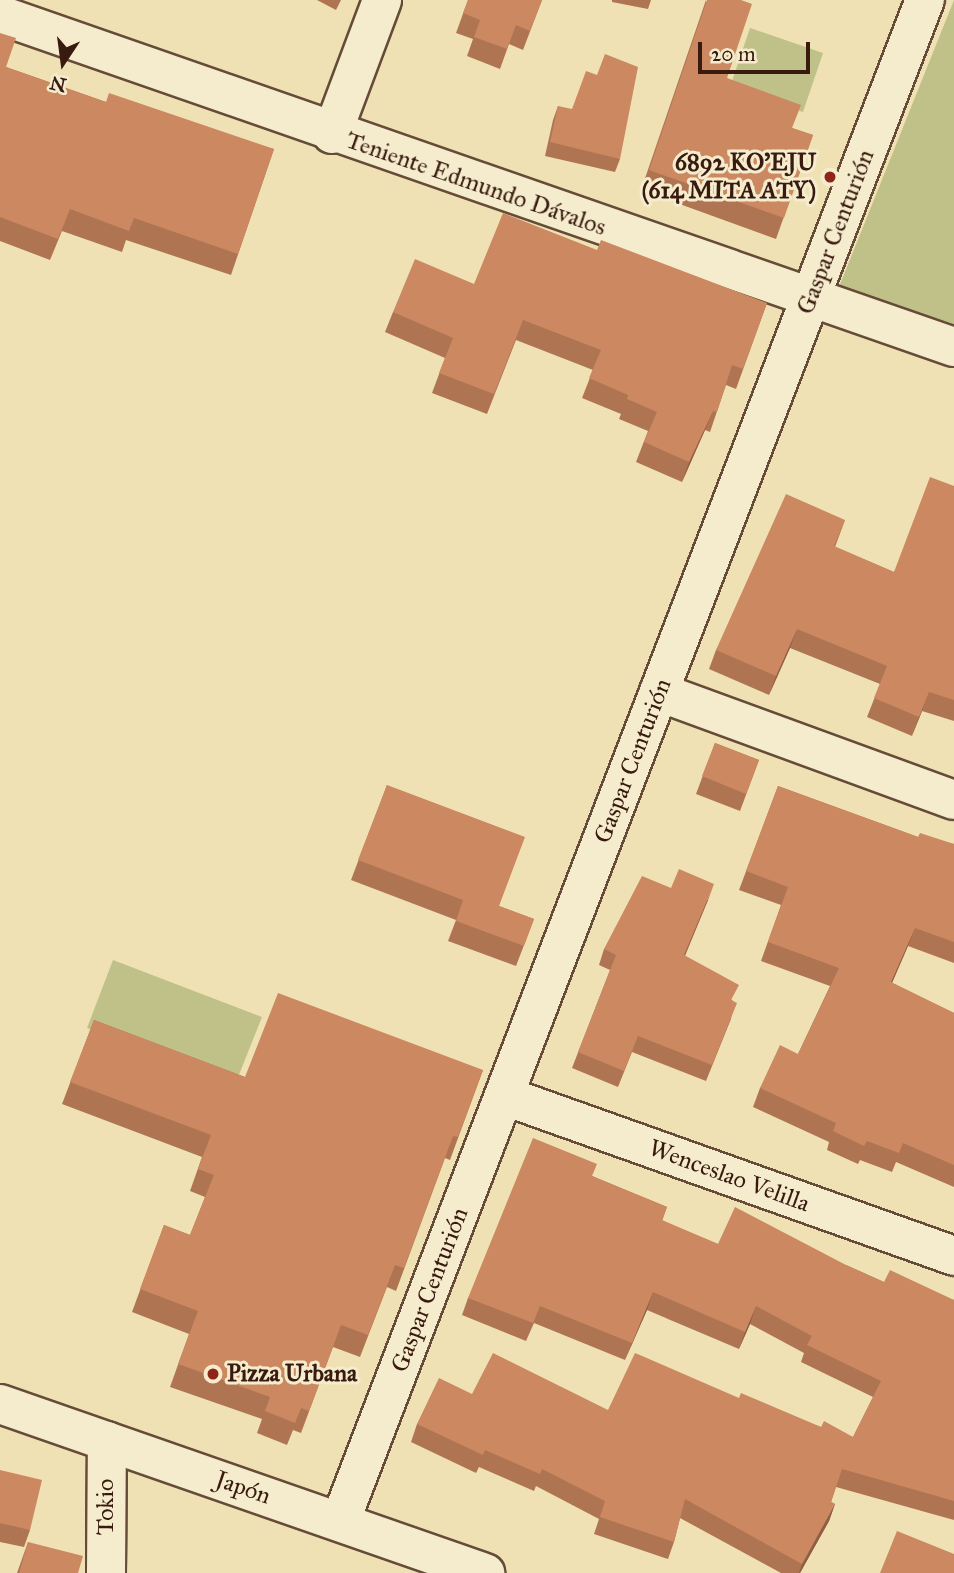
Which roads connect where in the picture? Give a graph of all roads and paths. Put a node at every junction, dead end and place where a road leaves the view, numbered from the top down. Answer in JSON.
{"nodes":[{"id":1,"x":382,"y":0,"type":"edge"},
{"id":2,"x":925,"y":0,"type":"edge"},
{"id":3,"x":0,"y":15,"type":"edge"},
{"id":4,"x":332,"y":134,"type":"junction"},
{"id":5,"x":811,"y":298,"type":"junction"},
{"id":6,"x":954,"y":347,"type":"edge"},
{"id":7,"x":659,"y":692,"type":"junction"},
{"id":8,"x":954,"y":800,"type":"edge"},
{"id":9,"x":505,"y":1096,"type":"junction"},
{"id":10,"x":954,"y":1255,"type":"edge"},
{"id":11,"x":0,"y":1404,"type":"edge"},
{"id":12,"x":107,"y":1441,"type":"junction"},
{"id":13,"x":340,"y":1522,"type":"junction"},
{"id":14,"x":106,"y":1573,"type":"edge"},
{"id":15,"x":485,"y":1573,"type":"edge"}],
"edges":[{"from":1,"to":4,"type":"street"},
{"from":2,"to":5,"type":"street","name":"Gaspar Centurión"},
{"from":3,"to":4,"type":"street","name":"Teniente Edmundo Dávalos"},
{"from":4,"to":5,"type":"street","name":"Teniente Edmundo Dávalos"},
{"from":5,"to":6,"type":"street","name":"Teniente Edmundo Dávalos"},
{"from":5,"to":7,"type":"street","name":"Gaspar Centurión"},
{"from":7,"to":8,"type":"street"},
{"from":7,"to":9,"type":"street","name":"Gaspar Centurión"},
{"from":9,"to":10,"type":"street","name":"Wenceslao Velilla"},
{"from":9,"to":13,"type":"street","name":"Gaspar Centurión"},
{"from":11,"to":12,"type":"street","name":"Japón"},
{"from":12,"to":13,"type":"street","name":"Japón"},
{"from":12,"to":14,"type":"street","name":"Tokio"},
{"from":13,"to":15,"type":"street","name":"Japón"}]}
